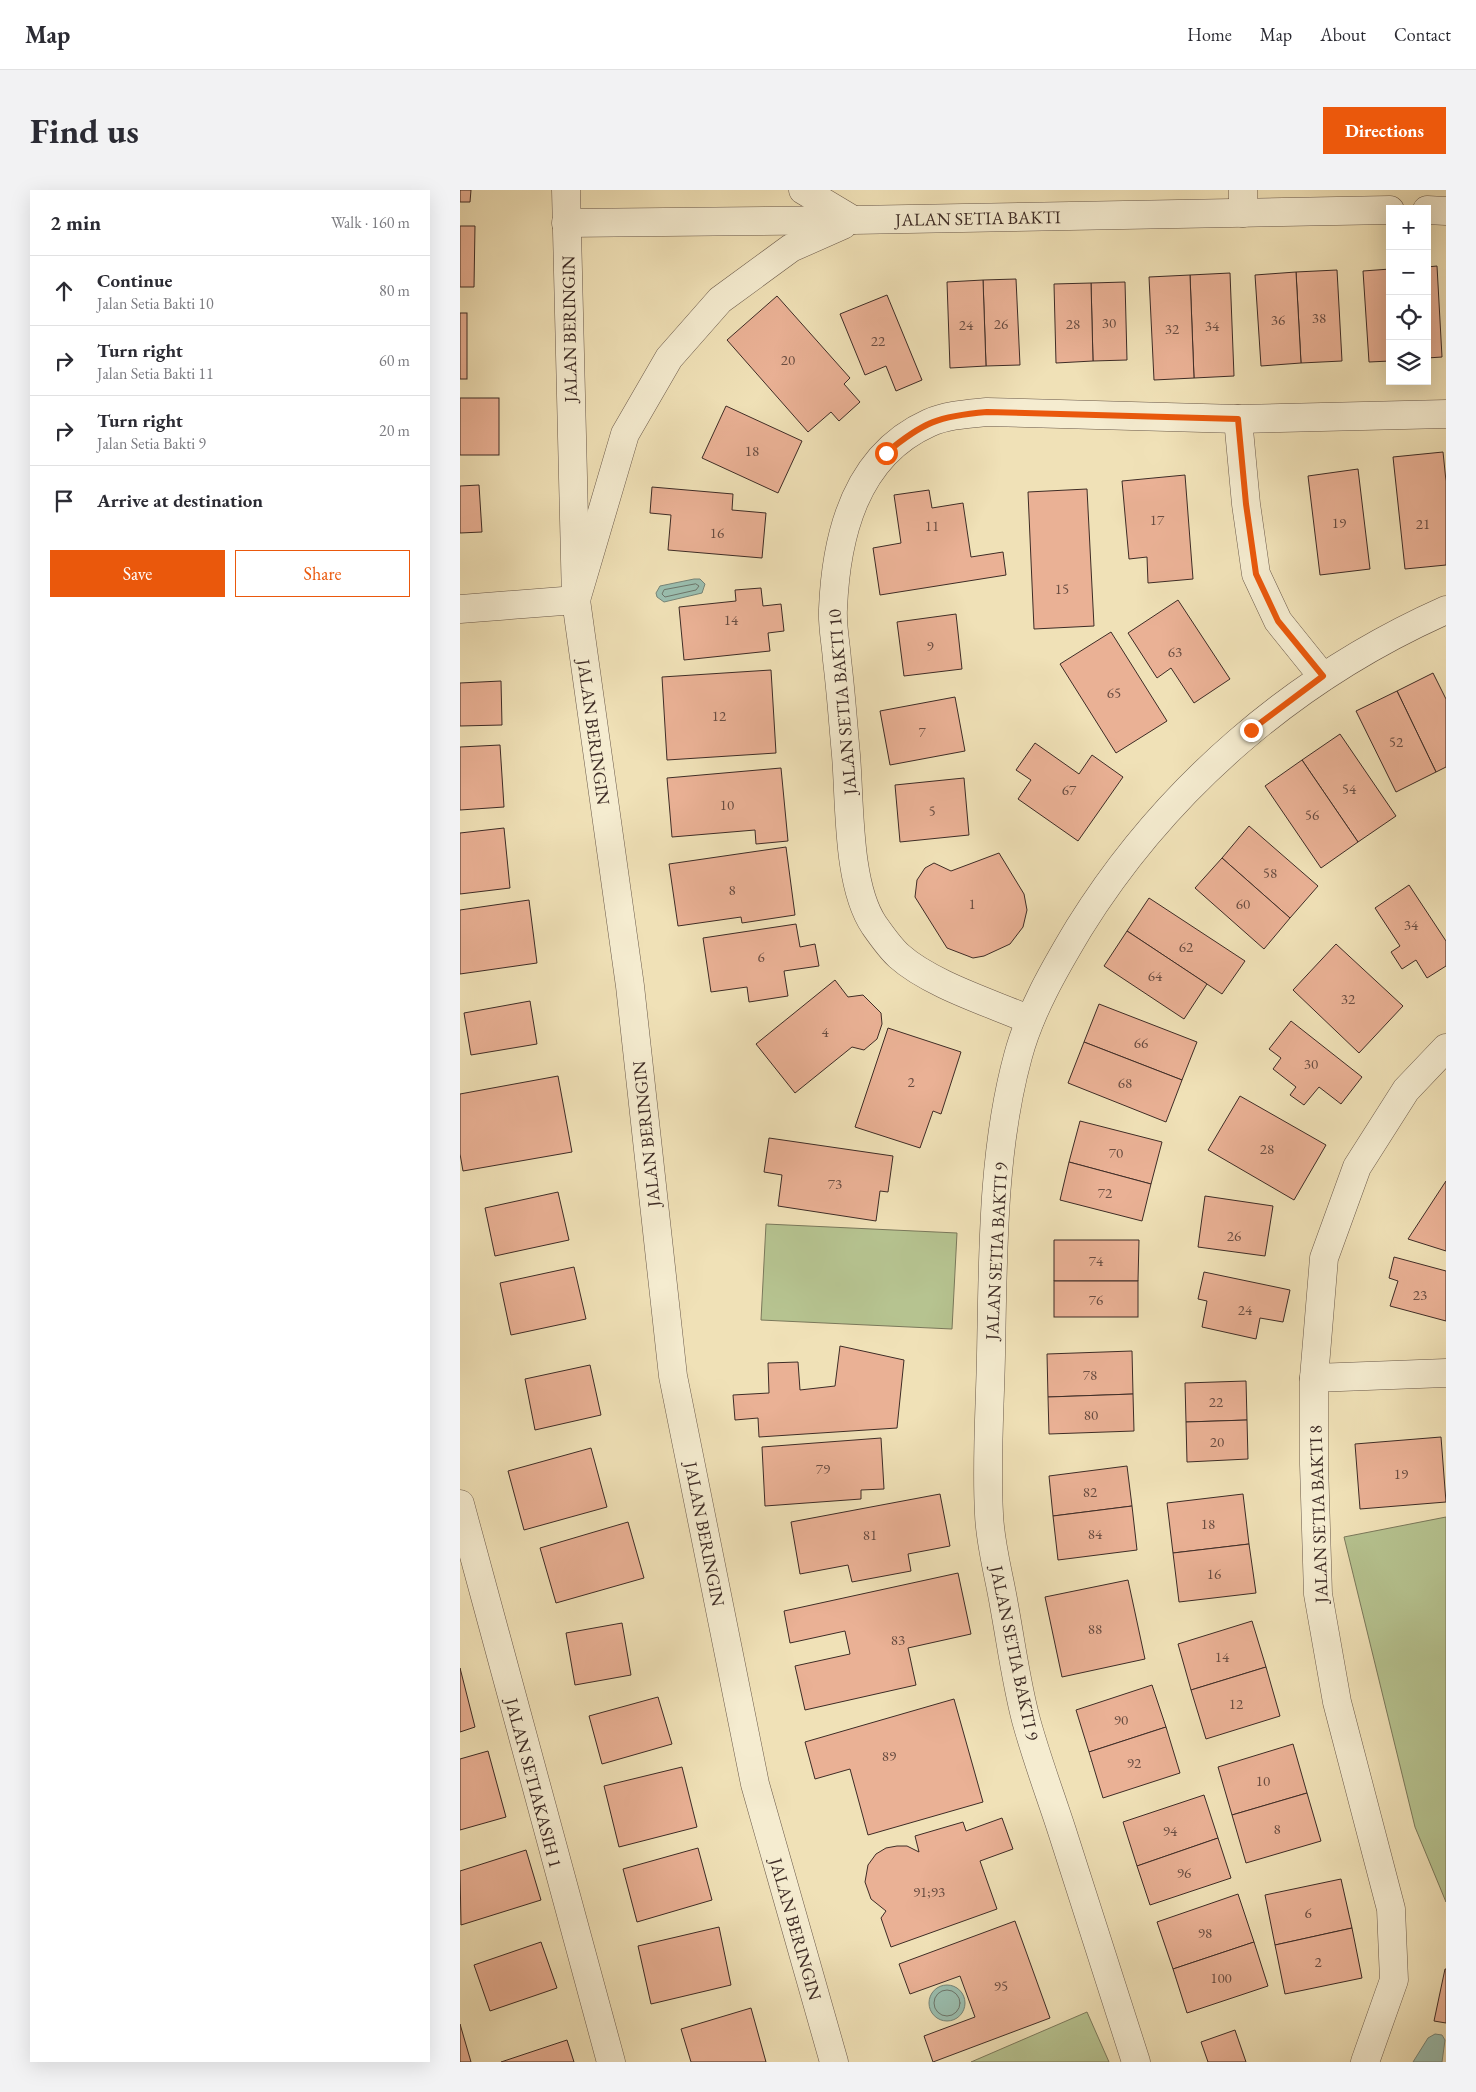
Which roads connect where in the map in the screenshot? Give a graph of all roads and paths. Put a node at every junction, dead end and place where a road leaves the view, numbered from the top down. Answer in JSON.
{"nodes":[{"id":1,"x":566,"y":190,"type":"edge"},
{"id":2,"x":803,"y":190,"type":"edge"},
{"id":3,"x":1243,"y":201,"type":"edge"},
{"id":4,"x":1386,"y":210,"type":"edge"},
{"id":5,"x":1431,"y":210,"type":"edge"},
{"id":6,"x":1446,"y":211,"type":"edge"},
{"id":7,"x":853,"y":220,"type":"junction"},
{"id":8,"x":566,"y":223,"type":"junction"},
{"id":9,"x":1446,"y":414,"type":"edge"},
{"id":10,"x":1238,"y":419,"type":"junction"},
{"id":11,"x":576,"y":600,"type":"junction"},
{"id":12,"x":460,"y":609,"type":"edge"},
{"id":13,"x":1446,"y":610,"type":"edge"},
{"id":14,"x":1323,"y":676,"type":"junction"},
{"id":15,"x":1030,"y":1020,"type":"junction"},
{"id":16,"x":1446,"y":1048,"type":"edge"},
{"id":17,"x":1446,"y":1373,"type":"edge"},
{"id":18,"x":1314,"y":1378,"type":"junction"},
{"id":19,"x":460,"y":1504,"type":"edge"},
{"id":20,"x":611,"y":2062,"type":"edge"},
{"id":21,"x":834,"y":2062,"type":"edge"},
{"id":22,"x":1136,"y":2062,"type":"edge"},
{"id":23,"x":1365,"y":2062,"type":"edge"}],
"edges":[{"from":1,"to":8,"type":"street","name":"JALAN BERINGIN"},
{"from":2,"to":7,"type":"street"},
{"from":3,"to":4,"type":"street","name":"JALAN SETIA BAKTI"},
{"from":3,"to":7,"type":"street","name":"JALAN SETIA BAKTI"},
{"from":5,"to":6,"type":"street"},
{"from":7,"to":8,"type":"street","name":"JALAN SETIA BAKTI"},
{"from":7,"to":11,"type":"street"},
{"from":8,"to":11,"type":"street","name":"JALAN BERINGIN"},
{"from":9,"to":10,"type":"street","name":"JALAN SETIA BAKTI 10"},
{"from":10,"to":14,"type":"street"},
{"from":10,"to":15,"type":"street","name":"JALAN SETIA BAKTI 10"},
{"from":11,"to":12,"type":"street"},
{"from":11,"to":21,"type":"street","name":"JALAN BERINGIN"},
{"from":13,"to":14,"type":"street","name":"JALAN SETIA BAKTI 9"},
{"from":14,"to":15,"type":"street","name":"JALAN SETIA BAKTI 9"},
{"from":15,"to":22,"type":"street","name":"JALAN SETIA BAKTI 9"},
{"from":16,"to":18,"type":"street","name":"JALAN SETIA BAKTI 8"},
{"from":17,"to":18,"type":"street"},
{"from":18,"to":23,"type":"street","name":"JALAN SETIA BAKTI 8"},
{"from":19,"to":20,"type":"street","name":"JALAN SETIAKASIH 1"}]}
